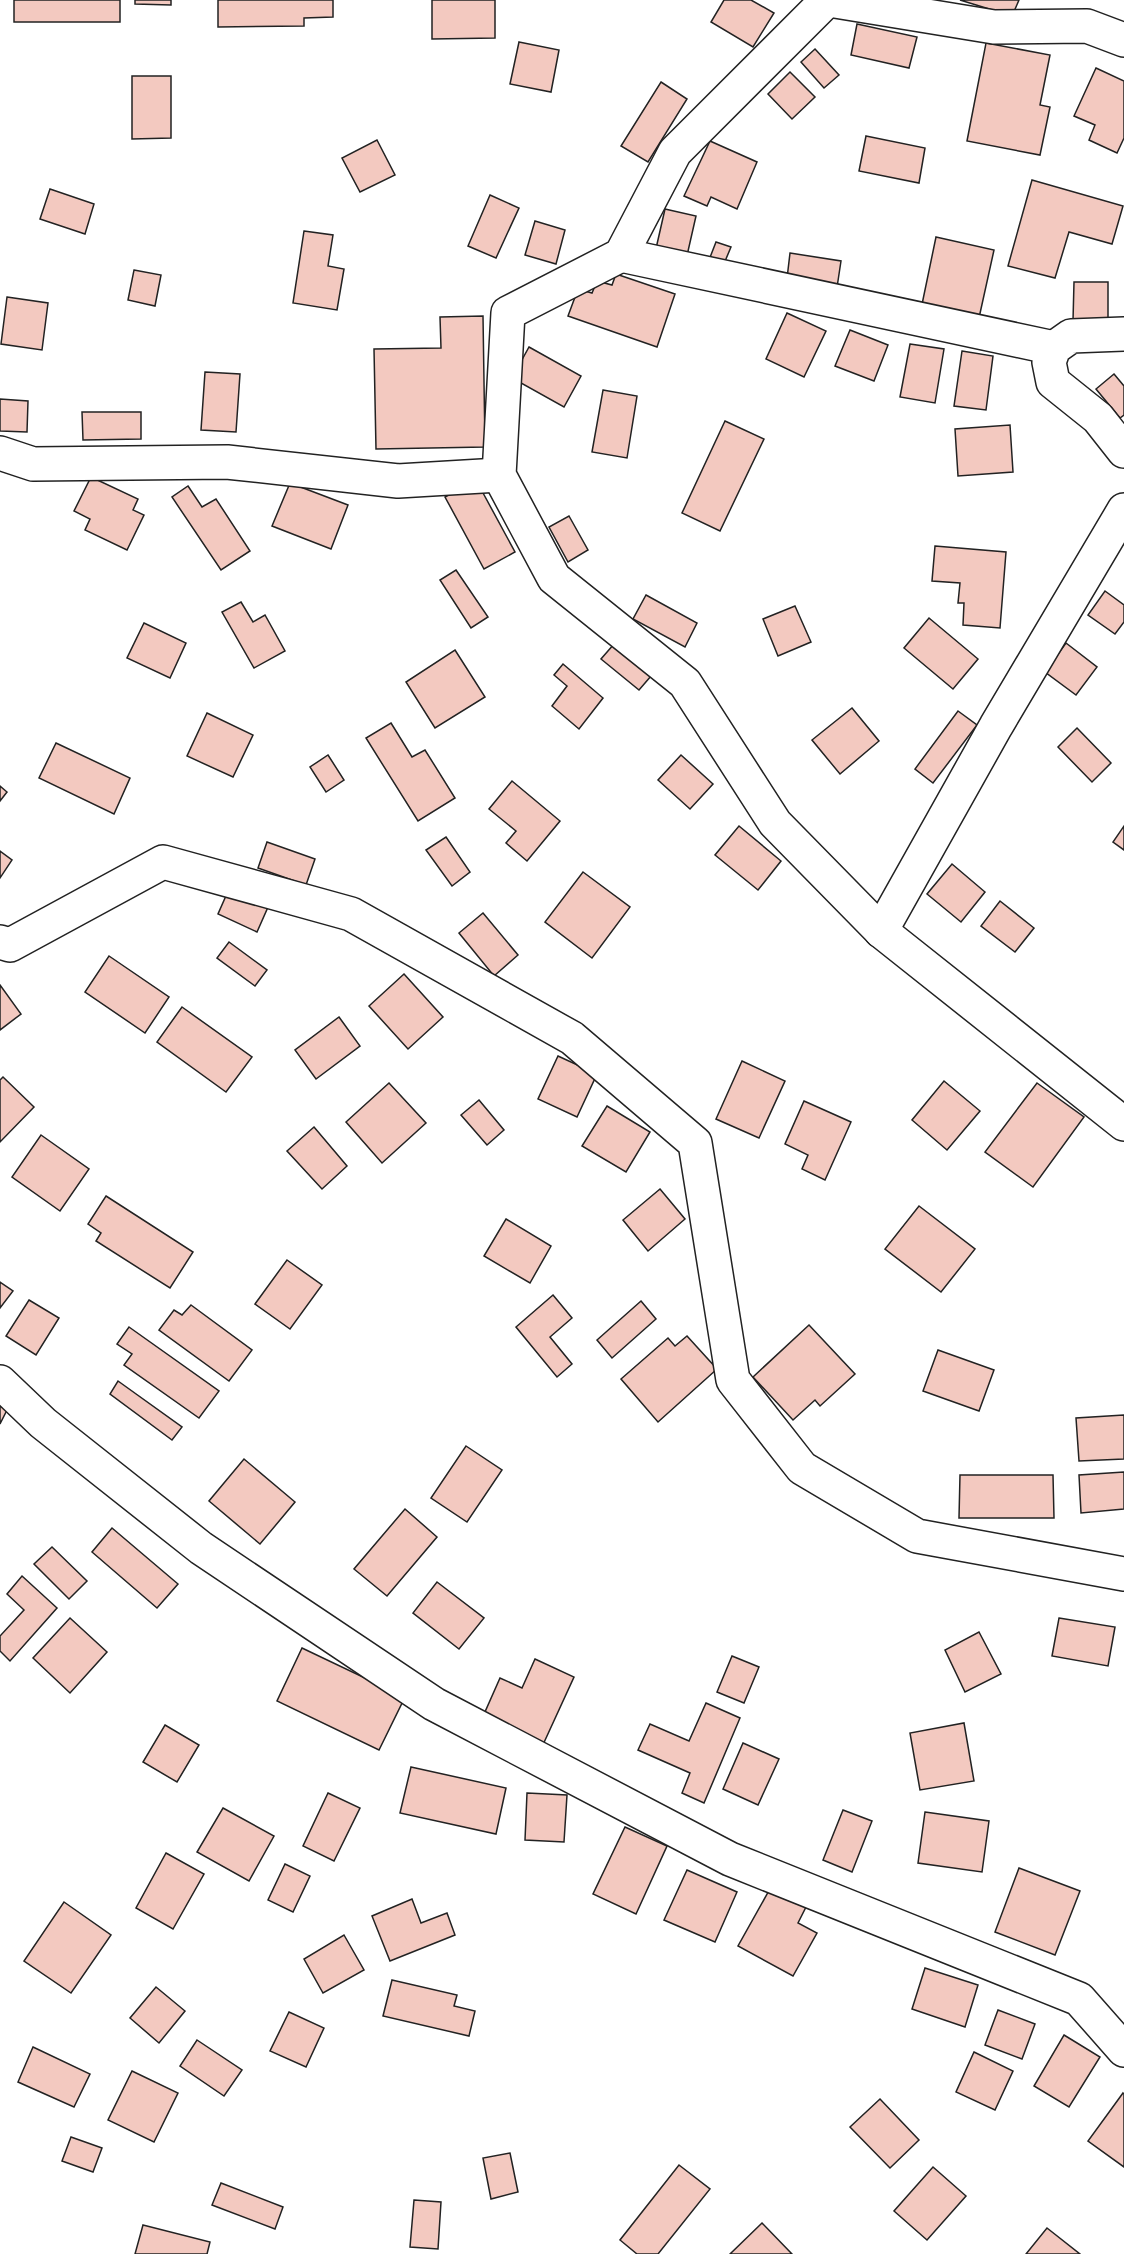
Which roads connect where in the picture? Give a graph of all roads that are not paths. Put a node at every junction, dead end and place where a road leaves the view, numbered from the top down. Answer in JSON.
{"nodes":[{"id":1,"x":828,"y":0,"type":"edge"},
{"id":2,"x":1084,"y":13,"type":"edge"},
{"id":3,"x":1124,"y":40,"type":"edge"},
{"id":4,"x":621,"y":255,"type":"junction"},
{"id":5,"x":1124,"y":334,"type":"edge"},
{"id":6,"x":1054,"y":348,"type":"junction"},
{"id":7,"x":1124,"y":450,"type":"edge"},
{"id":8,"x":0,"y":453,"type":"edge"},
{"id":9,"x":499,"y":475,"type":"junction"},
{"id":10,"x":1124,"y":510,"type":"edge"},
{"id":11,"x":881,"y":932,"type":"junction"},
{"id":12,"x":0,"y":942,"type":"edge"},
{"id":13,"x":1124,"y":1124,"type":"edge"},
{"id":14,"x":0,"y":1382,"type":"edge"},
{"id":15,"x":1124,"y":1574,"type":"edge"},
{"id":16,"x":1124,"y":2050,"type":"edge"}],
"edges":[{"from":1,"to":2,"type":"street"},
{"from":1,"to":4,"type":"street"},
{"from":2,"to":3,"type":"street"},
{"from":4,"to":6,"type":"street"},
{"from":4,"to":9,"type":"street"},
{"from":5,"to":6,"type":"street"},
{"from":6,"to":7,"type":"street"},
{"from":8,"to":9,"type":"street"},
{"from":9,"to":11,"type":"street"},
{"from":10,"to":11,"type":"street"},
{"from":11,"to":13,"type":"street"},
{"from":12,"to":15,"type":"street"},
{"from":14,"to":16,"type":"street"}]}
